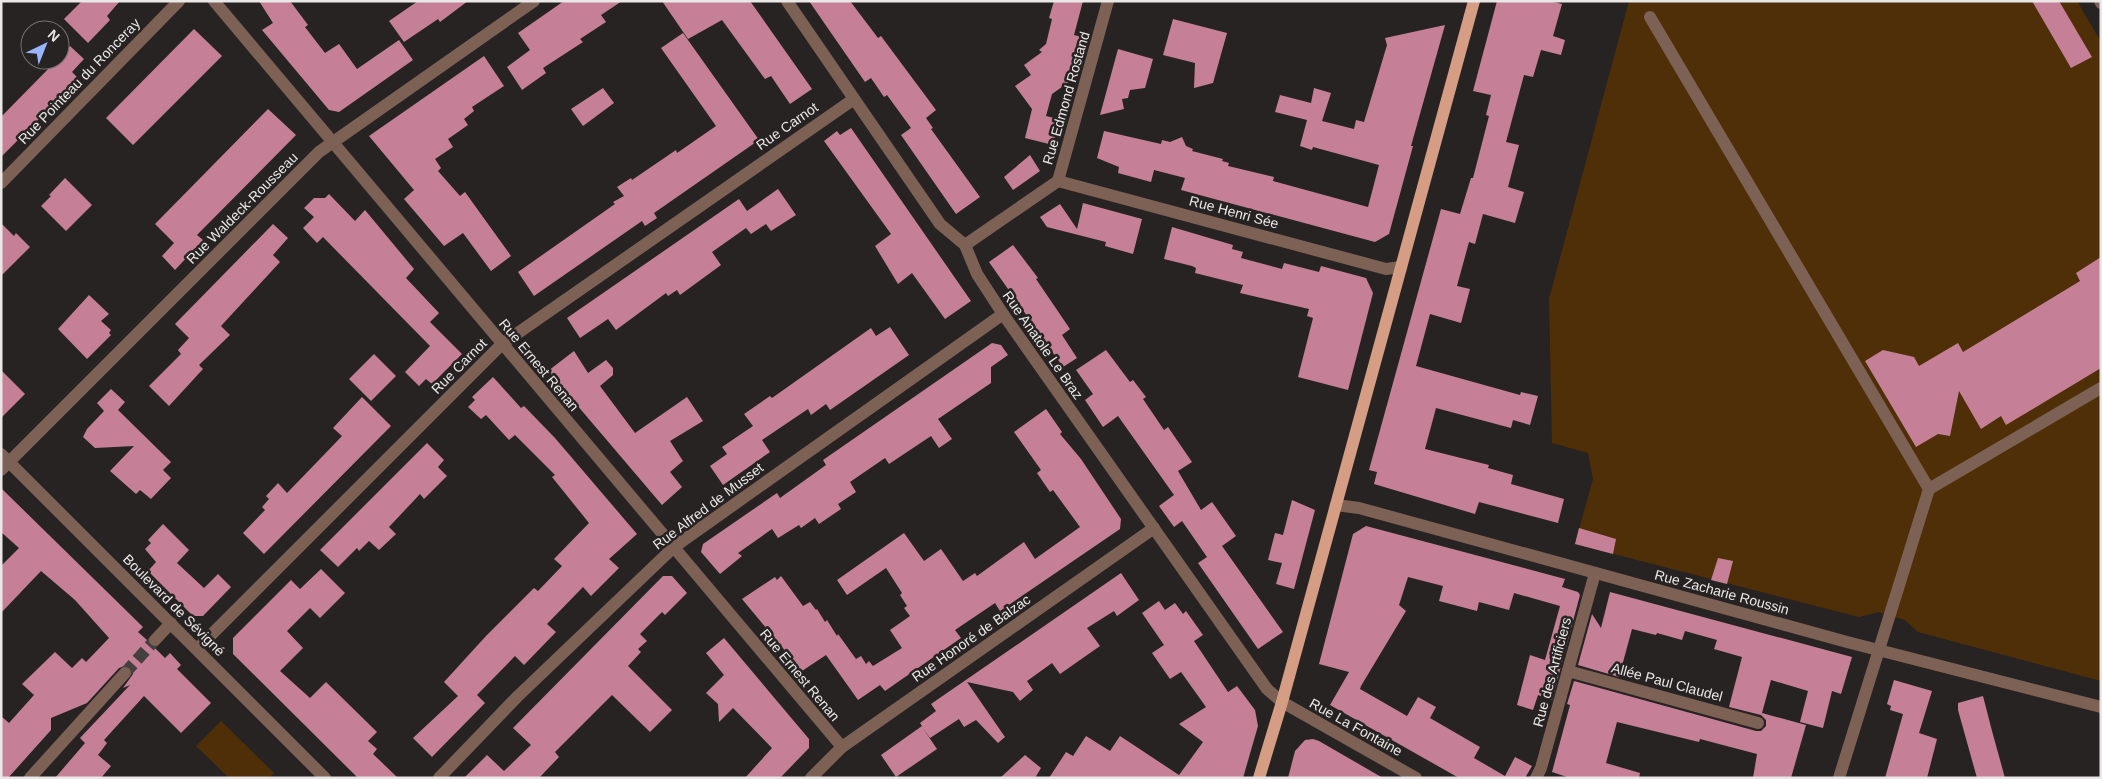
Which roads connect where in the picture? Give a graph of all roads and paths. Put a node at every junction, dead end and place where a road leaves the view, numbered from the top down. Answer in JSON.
{"nodes":[{"id":1,"x":179,"y":1,"type":"edge"},
{"id":2,"x":214,"y":1,"type":"edge"},
{"id":3,"x":534,"y":1,"type":"edge"},
{"id":4,"x":787,"y":1,"type":"edge"},
{"id":5,"x":1108,"y":1,"type":"edge"},
{"id":6,"x":1474,"y":1,"type":"edge"},
{"id":7,"x":1650,"y":17,"type":"dead end"},
{"id":8,"x":854,"y":99,"type":"junction"},
{"id":9,"x":332,"y":141,"type":"junction"},
{"id":10,"x":1058,"y":181,"type":"junction"},
{"id":11,"x":1,"y":182,"type":"edge"},
{"id":12,"x":966,"y":245,"type":"junction"},
{"id":13,"x":1401,"y":267,"type":"junction"},
{"id":14,"x":1003,"y":314,"type":"junction"},
{"id":15,"x":502,"y":344,"type":"junction"},
{"id":16,"x":2101,"y":388,"type":"edge"},
{"id":17,"x":4,"y":462,"type":"edge"},
{"id":18,"x":1929,"y":489,"type":"junction"},
{"id":19,"x":1336,"y":505,"type":"junction"},
{"id":20,"x":1154,"y":528,"type":"junction"},
{"id":21,"x":674,"y":548,"type":"junction"},
{"id":22,"x":1595,"y":573,"type":"junction"},
{"id":23,"x":171,"y":624,"type":"junction"},
{"id":24,"x":155,"y":640,"type":"tunnel mouth"},
{"id":25,"x":197,"y":649,"type":"junction"},
{"id":26,"x":1880,"y":650,"type":"junction"},
{"id":27,"x":1568,"y":670,"type":"junction"},
{"id":28,"x":125,"y":673,"type":"tunnel mouth"},
{"id":29,"x":1282,"y":702,"type":"junction"},
{"id":30,"x":2101,"y":707,"type":"edge"},
{"id":31,"x":1758,"y":723,"type":"dead end"},
{"id":32,"x":842,"y":747,"type":"junction"},
{"id":33,"x":30,"y":778,"type":"edge"},
{"id":34,"x":325,"y":778,"type":"edge"},
{"id":35,"x":439,"y":778,"type":"edge"},
{"id":36,"x":811,"y":778,"type":"edge"},
{"id":37,"x":1260,"y":778,"type":"edge"},
{"id":38,"x":1416,"y":778,"type":"edge"},
{"id":39,"x":1536,"y":778,"type":"edge"},
{"id":40,"x":1839,"y":778,"type":"edge"}],
"edges":[{"from":1,"to":11,"type":"street","name":"Rue Pointeau du Ronceray"},
{"from":2,"to":9,"type":"street","name":"Rue Ernest Renan"},
{"from":3,"to":9,"type":"street","name":"Rue Waldeck-Rousseau"},
{"from":4,"to":8,"type":"street"},
{"from":5,"to":10,"type":"street","name":"Rue Edmond Rostand"},
{"from":6,"to":13,"type":"main road"},
{"from":7,"to":18,"type":"street"},
{"from":8,"to":12,"type":"street"},
{"from":8,"to":15,"type":"street","name":"Rue Carnot"},
{"from":9,"to":15,"type":"street","name":"Rue Ernest Renan"},
{"from":9,"to":17,"type":"street","name":"Rue Waldeck-Rousseau"},
{"from":10,"to":12,"type":"street","name":"Rue Edmond Rostand"},
{"from":10,"to":13,"type":"street","name":"Rue Henri Sée"},
{"from":12,"to":14,"type":"street","name":"Rue Anatole Le Braz"},
{"from":13,"to":19,"type":"main road"},
{"from":14,"to":20,"type":"street","name":"Rue Anatole Le Braz"},
{"from":14,"to":21,"type":"street","name":"Rue Alfred de Musset"},
{"from":15,"to":21,"type":"street","name":"Rue Ernest Renan"},
{"from":15,"to":25,"type":"street","name":"Rue Carnot"},
{"from":16,"to":18,"type":"street"},
{"from":17,"to":23,"type":"street","name":"Boulevard de Sévigné"},
{"from":18,"to":26,"type":"street"},
{"from":19,"to":22,"type":"street","name":"Rue Zacharie Roussin"},
{"from":19,"to":29,"type":"main road"},
{"from":20,"to":29,"type":"street","name":"Rue Anatole Le Braz"},
{"from":20,"to":32,"type":"street","name":"Rue Honoré de Balzac"},
{"from":21,"to":32,"type":"street","name":"Rue Ernest Renan"},
{"from":21,"to":35,"type":"street","name":"Rue Alfred de Musset"},
{"from":22,"to":26,"type":"street","name":"Rue Zacharie Roussin"},
{"from":22,"to":27,"type":"street","name":"Rue des Artificiers"},
{"from":23,"to":24,"type":"street"},
{"from":23,"to":25,"type":"street","name":"Boulevard de Sévigné"},
{"from":25,"to":34,"type":"street","name":"Boulevard de Sévigné"},
{"from":26,"to":30,"type":"street","name":"Rue Zacharie Roussin"},
{"from":26,"to":40,"type":"street"},
{"from":27,"to":31,"type":"street","name":"Allée Paul Claudel"},
{"from":27,"to":39,"type":"street","name":"Rue des Artificiers"},
{"from":28,"to":33,"type":"street"},
{"from":29,"to":37,"type":"main road"},
{"from":29,"to":38,"type":"street","name":"Rue La Fontaine"},
{"from":32,"to":36,"type":"street","name":"Rue Honoré de Balzac"}]}
